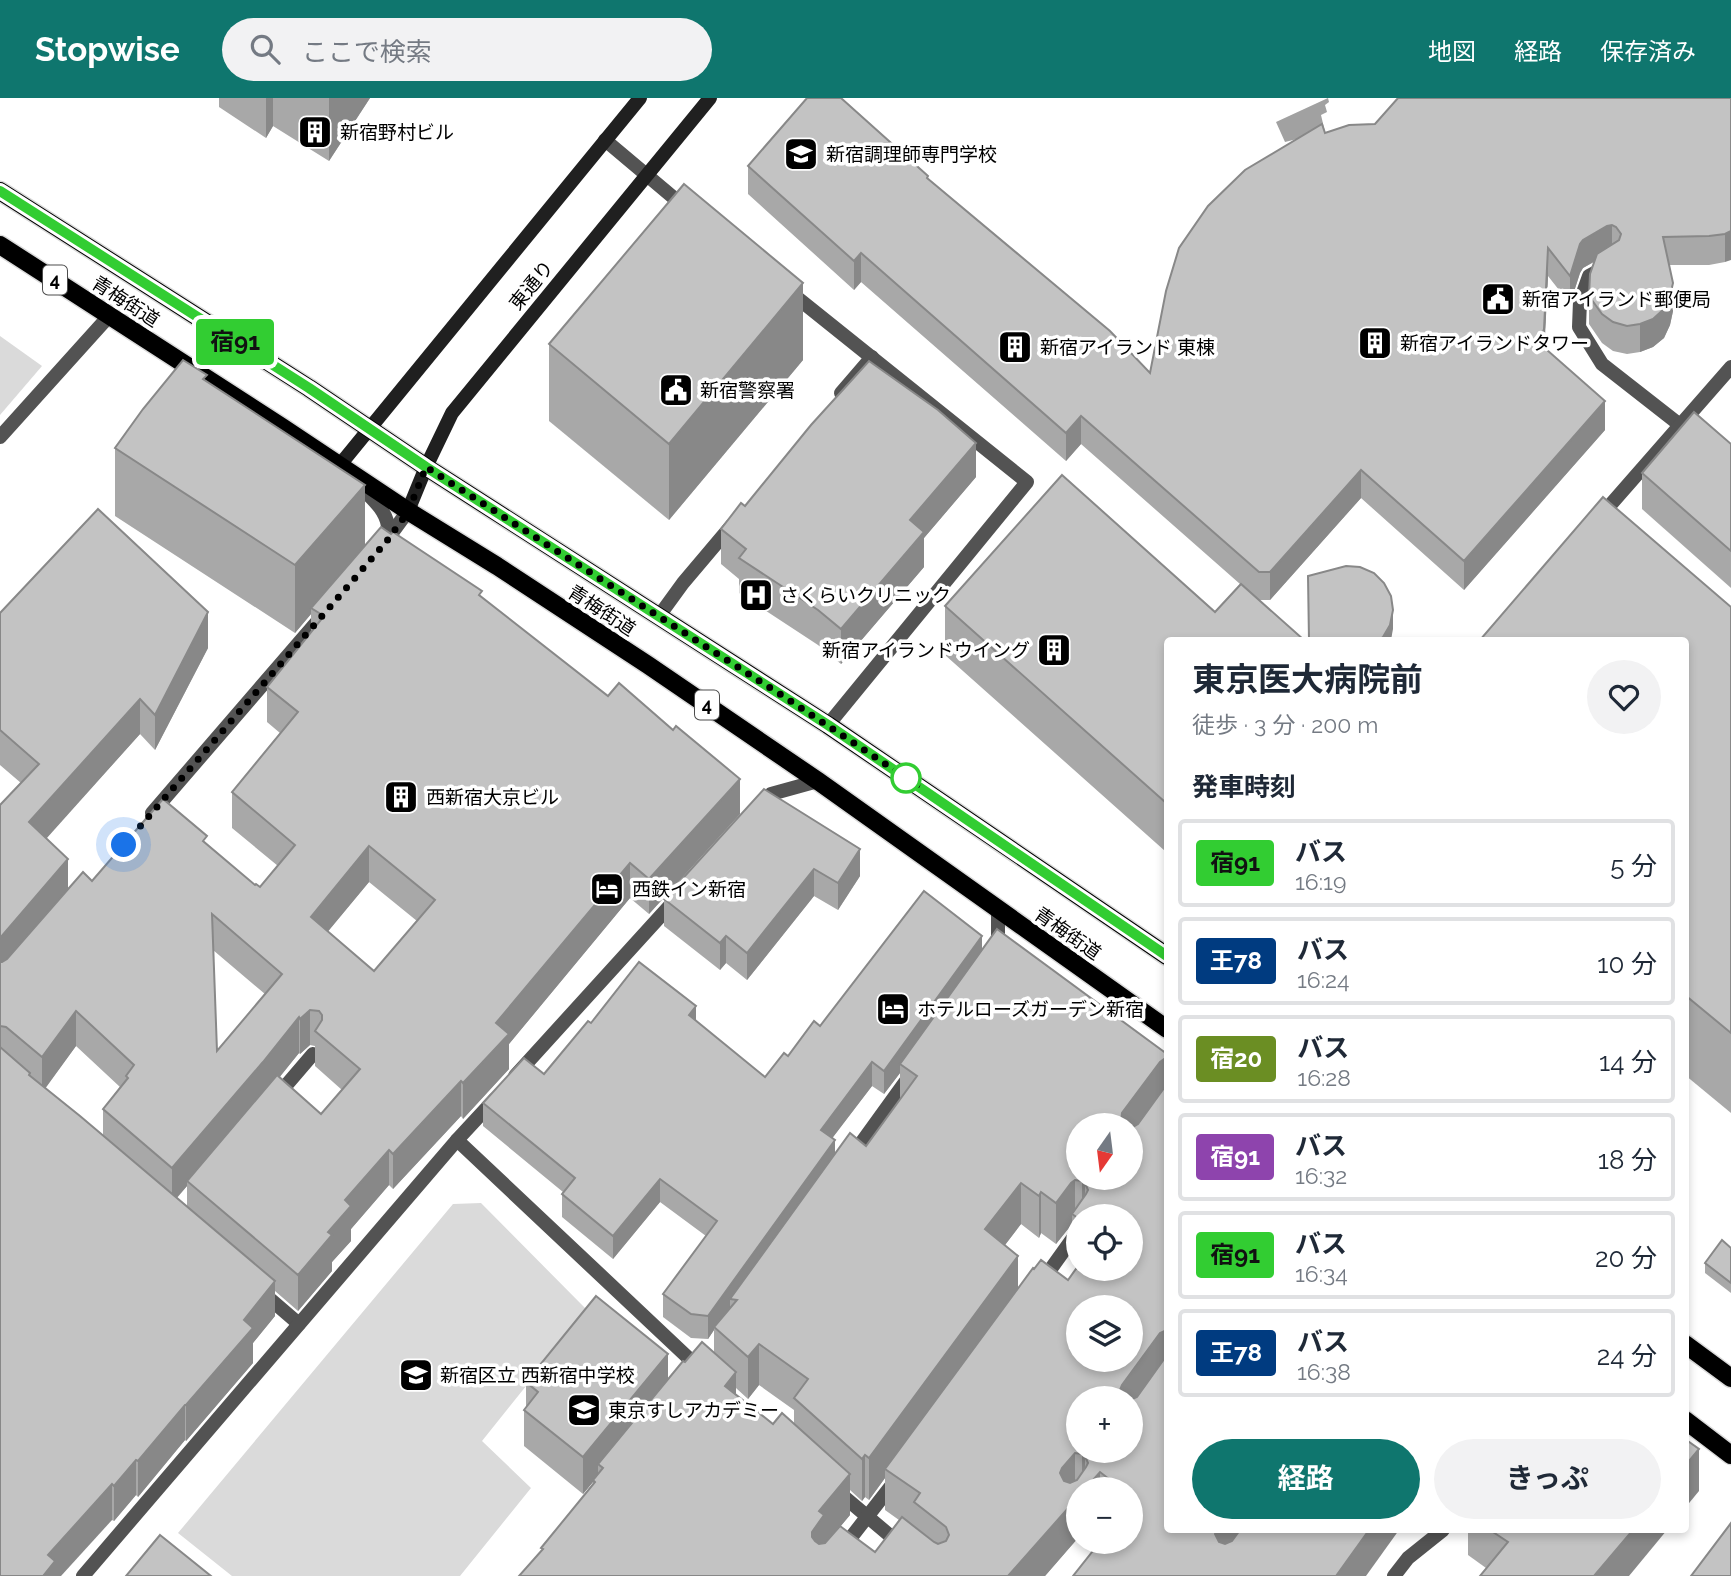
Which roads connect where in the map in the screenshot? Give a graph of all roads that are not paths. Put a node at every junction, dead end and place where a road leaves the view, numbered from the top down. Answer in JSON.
{"nodes":[{"id":1,"x":640,"y":98,"type":"edge"},
{"id":2,"x":710,"y":98,"type":"edge"},
{"id":3,"x":605,"y":140,"type":"junction"},
{"id":4,"x":646,"y":174,"type":"junction"},
{"id":5,"x":0,"y":191,"type":"edge"},
{"id":6,"x":700,"y":220,"type":"edge"},
{"id":7,"x":0,"y":245,"type":"edge"},
{"id":8,"x":1611,"y":263,"type":"edge"},
{"id":9,"x":775,"y":280,"type":"edge"},
{"id":10,"x":110,"y":315,"type":"junction"},
{"id":11,"x":872,"y":357,"type":"junction"},
{"id":12,"x":1731,"y":367,"type":"edge"},
{"id":13,"x":831,"y":405,"type":"edge"},
{"id":14,"x":1680,"y":425,"type":"junction"},
{"id":15,"x":282,"y":427,"type":"junction"},
{"id":16,"x":370,"y":428,"type":"junction"},
{"id":17,"x":0,"y":437,"type":"edge"},
{"id":18,"x":339,"y":466,"type":"junction"},
{"id":19,"x":426,"y":467,"type":"junction"},
{"id":20,"x":744,"y":510,"type":"edge"},
{"id":21,"x":408,"y":512,"type":"junction"},
{"id":22,"x":1590,"y":528,"type":"edge"},
{"id":23,"x":335,"y":601,"type":"edge"},
{"id":24,"x":659,"y":616,"type":"junction"},
{"id":25,"x":828,"y":725,"type":"junction"},
{"id":26,"x":818,"y":780,"type":"junction"},
{"id":27,"x":752,"y":814,"type":"edge"},
{"id":28,"x":145,"y":821,"type":"edge"},
{"id":29,"x":688,"y":886,"type":"edge"},
{"id":30,"x":998,"y":909,"type":"junction"},
{"id":31,"x":1164,"y":954,"type":"edge"},
{"id":32,"x":990,"y":964,"type":"edge"},
{"id":33,"x":1164,"y":1027,"type":"edge"},
{"id":34,"x":313,"y":1054,"type":"dead end"},
{"id":35,"x":917,"y":1065,"type":"edge"},
{"id":36,"x":269,"y":1105,"type":"edge"},
{"id":37,"x":457,"y":1140,"type":"junction"},
{"id":38,"x":845,"y":1166,"type":"edge"},
{"id":39,"x":1066,"y":1248,"type":"edge"},
{"id":40,"x":257,"y":1288,"type":"edge"},
{"id":41,"x":1030,"y":1297,"type":"edge"},
{"id":42,"x":299,"y":1324,"type":"junction"},
{"id":43,"x":1689,"y":1347,"type":"edge"},
{"id":44,"x":702,"y":1370,"type":"edge"},
{"id":45,"x":1731,"y":1378,"type":"edge"},
{"id":46,"x":1689,"y":1423,"type":"edge"},
{"id":47,"x":1731,"y":1455,"type":"edge"},
{"id":48,"x":902,"y":1472,"type":"edge"},
{"id":49,"x":828,"y":1482,"type":"edge"},
{"id":50,"x":867,"y":1518,"type":"junction"},
{"id":51,"x":1439,"y":1533,"type":"edge"},
{"id":52,"x":908,"y":1551,"type":"edge"},
{"id":53,"x":83,"y":1576,"type":"edge"},
{"id":54,"x":821,"y":1576,"type":"edge"},
{"id":55,"x":1394,"y":1576,"type":"edge"}],
"edges":[{"from":1,"to":3,"type":"main road","name":"東通り"},
{"from":2,"to":4,"type":"main road","name":"東通り"},
{"from":3,"to":4,"type":"street"},
{"from":3,"to":16,"type":"main road","name":"東通り"},
{"from":4,"to":6,"type":"street"},
{"from":4,"to":19,"type":"main road","name":"東通り"},
{"from":5,"to":16,"type":"main road","name":"青梅街道","number":"4"},
{"from":7,"to":10,"type":"main road","name":"青梅街道","number":"4"},
{"from":8,"to":14,"type":"street"},
{"from":9,"to":11,"type":"street"},
{"from":10,"to":15,"type":"main road","name":"青梅街道","number":"4"},
{"from":10,"to":17,"type":"street"},
{"from":11,"to":13,"type":"street"},
{"from":11,"to":25,"type":"street"},
{"from":12,"to":14,"type":"street"},
{"from":14,"to":22,"type":"street"},
{"from":15,"to":18,"type":"main road","name":"青梅街道","number":"4"},
{"from":15,"to":21,"type":"street"},
{"from":16,"to":18,"type":"main road","name":"東通り"},
{"from":16,"to":19,"type":"main road","name":"青梅街道","number":"4"},
{"from":18,"to":21,"type":"main road","name":"青梅街道","number":"4"},
{"from":19,"to":21,"type":"main road","name":"東通り"},
{"from":19,"to":24,"type":"main road","name":"青梅街道","number":"4"},
{"from":20,"to":24,"type":"street"},
{"from":21,"to":26,"type":"main road","name":"青梅街道","number":"4"},
{"from":23,"to":28,"type":"street"},
{"from":24,"to":25,"type":"main road","name":"青梅街道","number":"4"},
{"from":25,"to":31,"type":"main road","name":"青梅街道","number":"4"},
{"from":26,"to":27,"type":"street"},
{"from":26,"to":30,"type":"main road","name":"青梅街道","number":"4"},
{"from":29,"to":37,"type":"street"},
{"from":30,"to":32,"type":"street"},
{"from":30,"to":33,"type":"main road","name":"青梅街道","number":"4"},
{"from":34,"to":36,"type":"street"},
{"from":35,"to":38,"type":"street"},
{"from":37,"to":42,"type":"street"},
{"from":37,"to":44,"type":"street"},
{"from":39,"to":41,"type":"street"},
{"from":40,"to":42,"type":"street"},
{"from":42,"to":53,"type":"street"},
{"from":43,"to":45,"type":"main road"},
{"from":46,"to":47,"type":"main road"},
{"from":48,"to":50,"type":"street"},
{"from":49,"to":50,"type":"street"},
{"from":50,"to":52,"type":"street"},
{"from":50,"to":54,"type":"street"},
{"from":51,"to":55,"type":"street"}]}
